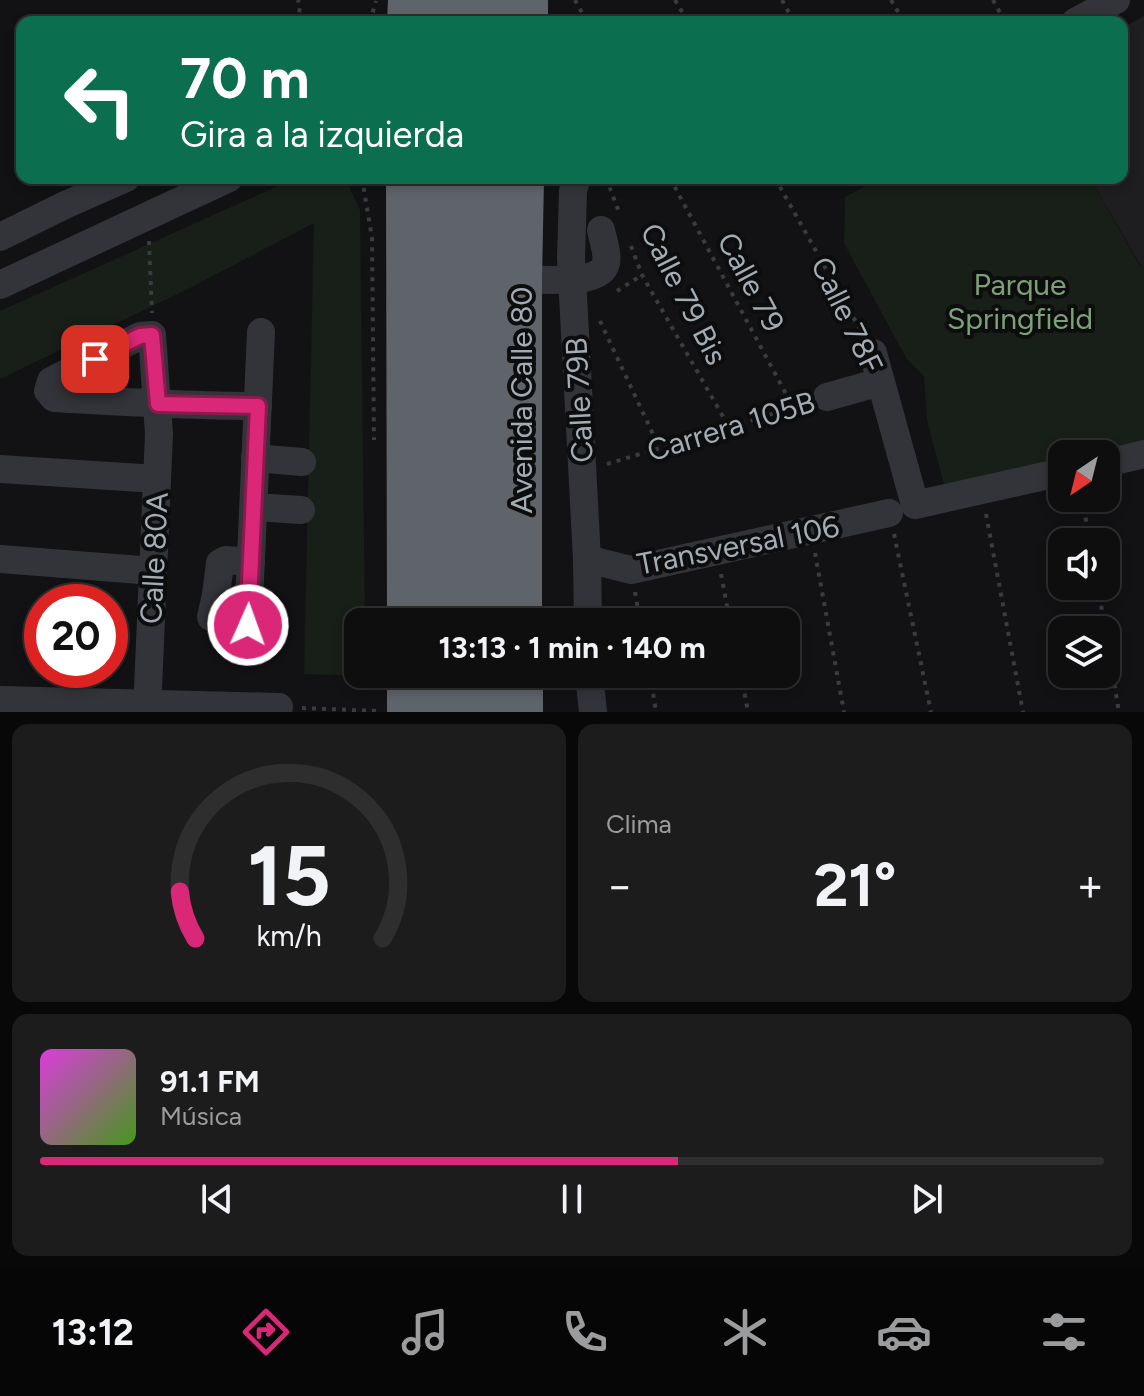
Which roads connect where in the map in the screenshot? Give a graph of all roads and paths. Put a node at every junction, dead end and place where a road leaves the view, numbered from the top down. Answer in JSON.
{"nodes":[{"id":1,"x":1116,"y":0,"type":"edge"},
{"id":2,"x":1086,"y":16,"type":"edge"},
{"id":3,"x":112,"y":184,"type":"edge"},
{"id":4,"x":216,"y":184,"type":"edge"},
{"id":5,"x":363,"y":184,"type":"edge"},
{"id":6,"x":446,"y":184,"type":"edge"},
{"id":7,"x":484,"y":184,"type":"edge"},
{"id":8,"x":523,"y":184,"type":"edge"},
{"id":9,"x":575,"y":184,"type":"edge"},
{"id":10,"x":607,"y":184,"type":"edge"},
{"id":11,"x":673,"y":184,"type":"edge"},
{"id":12,"x":778,"y":184,"type":"edge"},
{"id":13,"x":404,"y":189,"type":"edge"},
{"id":14,"x":148,"y":215,"type":"junction"},
{"id":15,"x":616,"y":228,"type":"junction"},
{"id":16,"x":0,"y":237,"type":"edge"},
{"id":17,"x":573,"y":279,"type":"junction"},
{"id":18,"x":521,"y":280,"type":"junction"},
{"id":19,"x":0,"y":285,"type":"edge"},
{"id":20,"x":600,"y":320,"type":"dead end"},
{"id":21,"x":261,"y":332,"type":"dead end"},
{"id":22,"x":152,"y":335,"type":"junction"},
{"id":23,"x":873,"y":353,"type":"joint"},
{"id":24,"x":880,"y":382,"type":"junction"},
{"id":25,"x":827,"y":397,"type":"joint"},
{"id":26,"x":158,"y":404,"type":"junction"},
{"id":27,"x":258,"y":406,"type":"junction"},
{"id":28,"x":793,"y":407,"type":"junction"},
{"id":29,"x":729,"y":427,"type":"junction"},
{"id":30,"x":659,"y":448,"type":"junction"},
{"id":31,"x":374,"y":453,"type":"dead end"},
{"id":32,"x":1144,"y":454,"type":"edge"},
{"id":33,"x":255,"y":458,"type":"junction"},
{"id":34,"x":1120,"y":460,"type":"edge"},
{"id":35,"x":302,"y":462,"type":"dead end"},
{"id":36,"x":0,"y":469,"type":"edge"},
{"id":37,"x":582,"y":471,"type":"junction"},
{"id":38,"x":1048,"y":475,"type":"edge"},
{"id":39,"x":157,"y":479,"type":"junction"},
{"id":40,"x":481,"y":487,"type":"junction"},
{"id":41,"x":982,"y":489,"type":"junction"},
{"id":42,"x":254,"y":507,"type":"junction"},
{"id":43,"x":902,"y":509,"type":"junction"},
{"id":44,"x":301,"y":510,"type":"dead end"},
{"id":45,"x":811,"y":531,"type":"junction"},
{"id":46,"x":520,"y":550,"type":"junction"},
{"id":47,"x":716,"y":552,"type":"junction"},
{"id":48,"x":0,"y":559,"type":"edge"},
{"id":49,"x":587,"y":559,"type":"junction"},
{"id":50,"x":251,"y":562,"type":"junction"},
{"id":51,"x":153,"y":571,"type":"junction"},
{"id":52,"x":408,"y":608,"type":"edge"},
{"id":53,"x":446,"y":608,"type":"edge"},
{"id":54,"x":482,"y":608,"type":"edge"},
{"id":55,"x":521,"y":608,"type":"edge"},
{"id":56,"x":588,"y":608,"type":"edge"},
{"id":57,"x":727,"y":608,"type":"edge"},
{"id":58,"x":211,"y":617,"type":"dead end"},
{"id":59,"x":248,"y":625,"type":"dead end"},
{"id":60,"x":408,"y":688,"type":"edge"},
{"id":61,"x":446,"y":688,"type":"edge"},
{"id":62,"x":483,"y":688,"type":"edge"},
{"id":63,"x":522,"y":688,"type":"edge"},
{"id":64,"x":590,"y":688,"type":"edge"},
{"id":65,"x":652,"y":688,"type":"edge"},
{"id":66,"x":744,"y":688,"type":"edge"},
{"id":67,"x":1115,"y":688,"type":"edge"},
{"id":68,"x":0,"y":700,"type":"edge"},
{"id":69,"x":279,"y":707,"type":"joint"},
{"id":70,"x":147,"y":708,"type":"edge"},
{"id":71,"x":408,"y":712,"type":"edge"},
{"id":72,"x":446,"y":712,"type":"edge"},
{"id":73,"x":483,"y":712,"type":"edge"},
{"id":74,"x":522,"y":712,"type":"edge"},
{"id":75,"x":593,"y":712,"type":"edge"},
{"id":76,"x":656,"y":712,"type":"edge"},
{"id":77,"x":748,"y":712,"type":"edge"},
{"id":78,"x":844,"y":712,"type":"edge"},
{"id":79,"x":931,"y":712,"type":"edge"},
{"id":80,"x":1023,"y":712,"type":"edge"},
{"id":81,"x":1119,"y":712,"type":"edge"}],
"edges":[{"from":1,"to":2,"type":"street"},
{"from":3,"to":16,"type":"street"},
{"from":4,"to":14,"type":"street"},
{"from":5,"to":31,"type":"path"},
{"from":6,"to":53,"type":"highway"},
{"from":7,"to":40,"type":"highway","name":"Avenida Calle 80"},
{"from":8,"to":18,"type":"highway","name":"Avenida Calle 80"},
{"from":9,"to":17,"type":"street","name":"Calle 79B"},
{"from":10,"to":15,"type":"path","name":"Calle 79 Bis"},
{"from":11,"to":28,"type":"path","name":"Calle 79"},
{"from":12,"to":23,"type":"path","name":"Calle 78F"},
{"from":13,"to":52,"type":"highway"},
{"from":14,"to":19,"type":"street"},
{"from":14,"to":22,"type":"path"},
{"from":15,"to":17,"type":"street"},
{"from":15,"to":29,"type":"path","name":"Calle 79 Bis"},
{"from":17,"to":18,"type":"street"},
{"from":17,"to":37,"type":"street","name":"Calle 79B"},
{"from":18,"to":46,"type":"highway","name":"Avenida Calle 80"},
{"from":20,"to":30,"type":"path"},
{"from":21,"to":27,"type":"street"},
{"from":22,"to":26,"type":"street","name":"Calle 80A"},
{"from":22,"to":26,"type":"street"},
{"from":23,"to":24,"type":"street","name":"Calle 78F"},
{"from":24,"to":25,"type":"street","name":"Carrera 105B"},
{"from":24,"to":43,"type":"street","name":"Calle 78F"},
{"from":25,"to":28,"type":"path","name":"Carrera 105B"},
{"from":26,"to":27,"type":"street"},
{"from":26,"to":39,"type":"street","name":"Calle 80A"},
{"from":27,"to":33,"type":"street"},
{"from":28,"to":29,"type":"path","name":"Carrera 105B"},
{"from":29,"to":30,"type":"path","name":"Carrera 105B"},
{"from":30,"to":37,"type":"path","name":"Carrera 105B"},
{"from":32,"to":34,"type":"street"},
{"from":33,"to":35,"type":"street"},
{"from":33,"to":42,"type":"street"},
{"from":36,"to":39,"type":"street"},
{"from":37,"to":49,"type":"street","name":"Calle 79B"},
{"from":38,"to":41,"type":"street","name":"Transversal 106"},
{"from":39,"to":51,"type":"street","name":"Calle 80A"},
{"from":40,"to":46,"type":"highway"},
{"from":40,"to":54,"type":"highway","name":"Avenida Calle 80"},
{"from":41,"to":43,"type":"street","name":"Transversal 106"},
{"from":41,"to":80,"type":"path"},
{"from":42,"to":44,"type":"street"},
{"from":42,"to":50,"type":"street"},
{"from":43,"to":45,"type":"street","name":"Transversal 106"},
{"from":43,"to":79,"type":"path"},
{"from":45,"to":47,"type":"street","name":"Transversal 106"},
{"from":45,"to":78,"type":"path"},
{"from":46,"to":55,"type":"highway","name":"Avenida Calle 80"},
{"from":47,"to":49,"type":"street","name":"Transversal 106"},
{"from":47,"to":57,"type":"path"},
{"from":48,"to":51,"type":"street"},
{"from":49,"to":56,"type":"street","name":"Calle 79B"},
{"from":50,"to":58,"type":"street"},
{"from":50,"to":59,"type":"street"},
{"from":51,"to":70,"type":"street","name":"Calle 80A"},
{"from":60,"to":71,"type":"highway"},
{"from":61,"to":72,"type":"highway"},
{"from":62,"to":73,"type":"highway"},
{"from":63,"to":74,"type":"highway"},
{"from":64,"to":75,"type":"street"},
{"from":65,"to":76,"type":"path"},
{"from":66,"to":77,"type":"path"},
{"from":67,"to":81,"type":"path"},
{"from":68,"to":70,"type":"street"},
{"from":69,"to":70,"type":"street"},
{"from":69,"to":71,"type":"path"}]}
